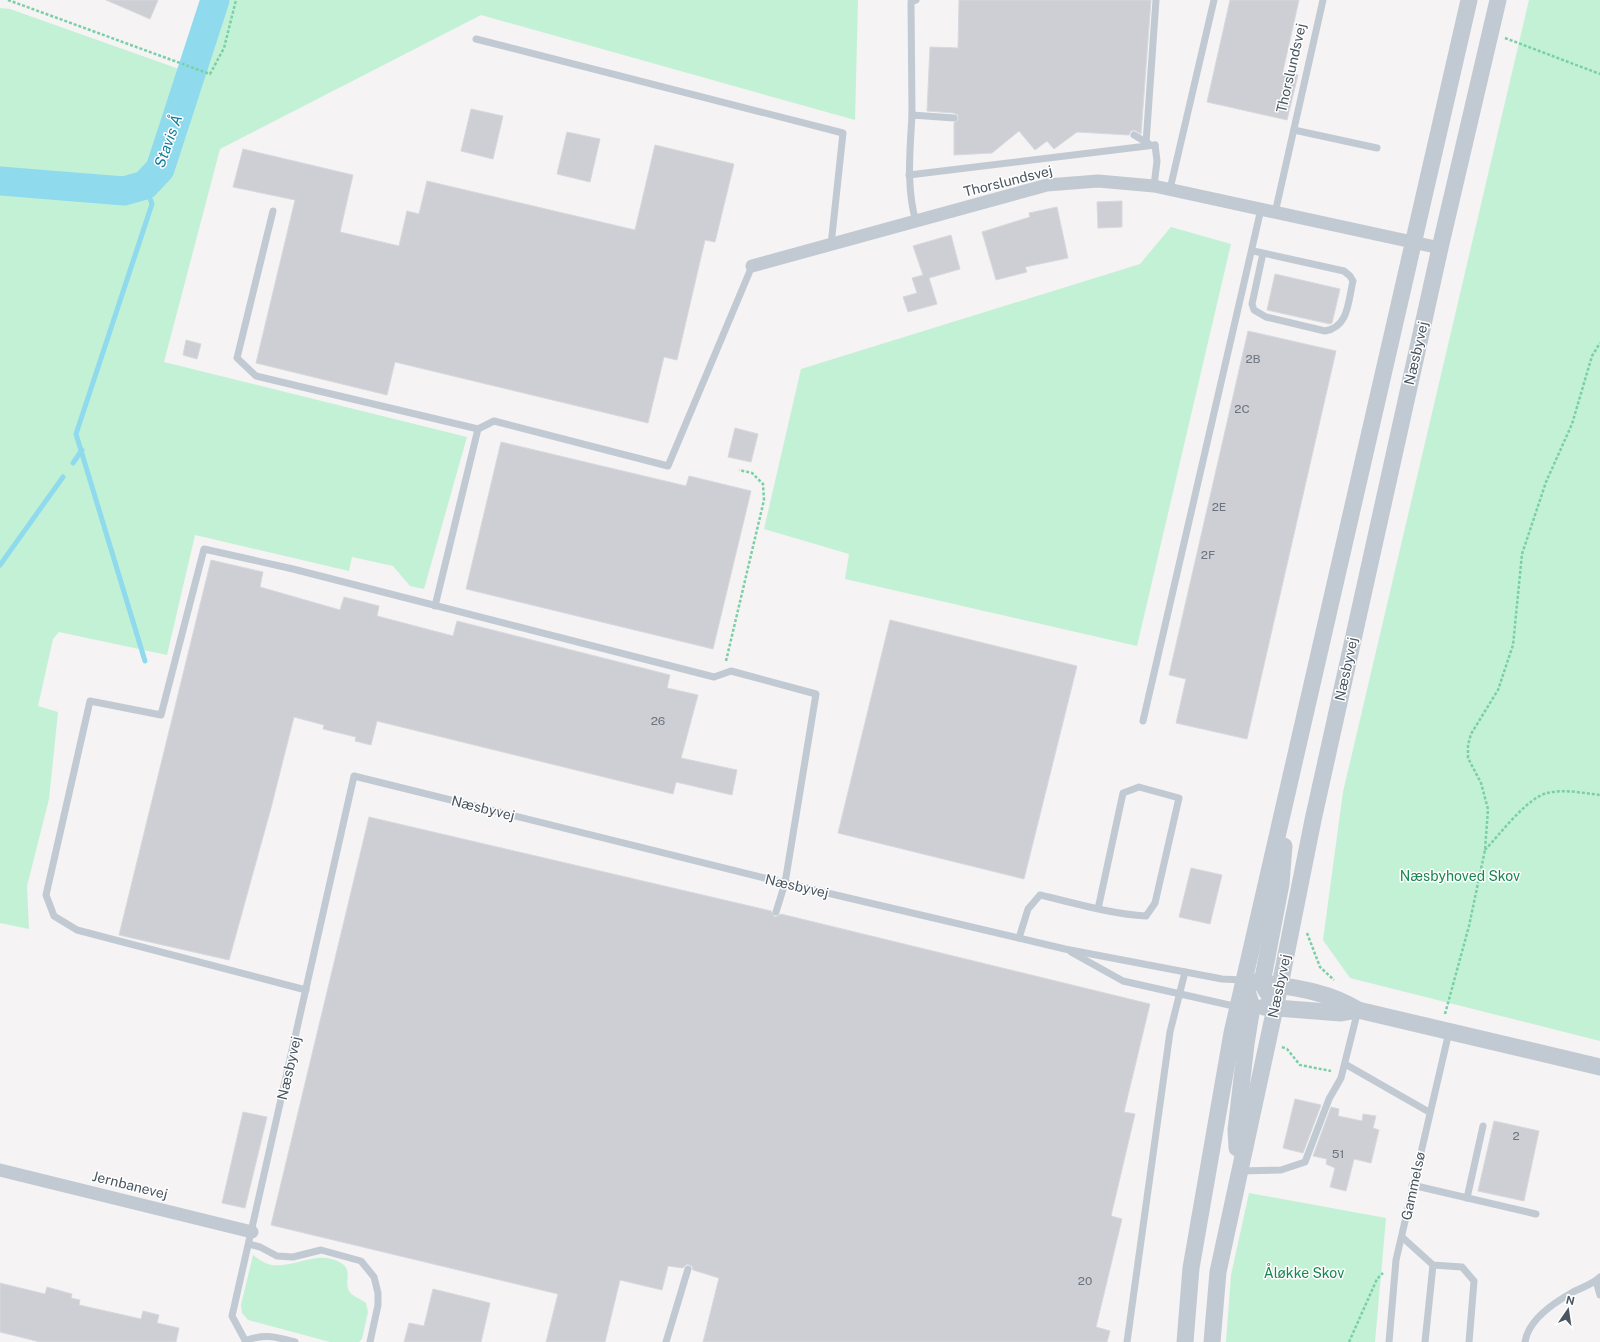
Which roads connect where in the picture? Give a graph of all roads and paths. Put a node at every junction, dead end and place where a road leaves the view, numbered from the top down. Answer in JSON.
{"nodes":[{"id":1,"x":8,"y":0,"type":"edge"},
{"id":2,"x":236,"y":0,"type":"edge"},
{"id":3,"x":916,"y":0,"type":"edge"},
{"id":4,"x":1156,"y":0,"type":"edge"},
{"id":5,"x":1214,"y":0,"type":"edge"},
{"id":6,"x":1323,"y":0,"type":"edge"},
{"id":7,"x":1469,"y":0,"type":"edge"},
{"id":8,"x":1498,"y":0,"type":"edge"},
{"id":9,"x":1490,"y":35,"type":"junction"},
{"id":10,"x":476,"y":39,"type":"dead end"},
{"id":11,"x":1600,"y":74,"type":"edge"},
{"id":12,"x":912,"y":115,"type":"junction"},
{"id":13,"x":954,"y":118,"type":"dead end"},
{"id":14,"x":1294,"y":130,"type":"junction"},
{"id":15,"x":1134,"y":135,"type":"dead end"},
{"id":16,"x":1146,"y":143,"type":"junction"},
{"id":17,"x":1155,"y":145,"type":"junction"},
{"id":18,"x":1377,"y":148,"type":"dead end"},
{"id":19,"x":909,"y":175,"type":"junction"},
{"id":20,"x":1154,"y":186,"type":"junction"},
{"id":21,"x":1170,"y":189,"type":"junction"},
{"id":22,"x":1261,"y":210,"type":"junction"},
{"id":23,"x":273,"y":211,"type":"dead end"},
{"id":24,"x":1275,"y":213,"type":"junction"},
{"id":25,"x":916,"y":222,"type":"junction"},
{"id":26,"x":1412,"y":242,"type":"junction"},
{"id":27,"x":831,"y":244,"type":"junction"},
{"id":28,"x":1440,"y":248,"type":"junction"},
{"id":29,"x":1253,"y":251,"type":"junction"},
{"id":30,"x":1263,"y":253,"type":"junction"},
{"id":31,"x":752,"y":266,"type":"joint"},
{"id":32,"x":1600,"y":343,"type":"edge"},
{"id":33,"x":478,"y":429,"type":"junction"},
{"id":34,"x":739,"y":470,"type":"dead end"},
{"id":35,"x":434,"y":606,"type":"junction"},
{"id":36,"x":723,"y":674,"type":"junction"},
{"id":37,"x":1142,"y":721,"type":"dead end"},
{"id":38,"x":1289,"y":786,"type":"junction"},
{"id":39,"x":1600,"y":795,"type":"edge"},
{"id":40,"x":1485,"y":850,"type":"junction"},
{"id":41,"x":785,"y":883,"type":"junction"},
{"id":42,"x":1098,"y":908,"type":"junction"},
{"id":43,"x":776,"y":912,"type":"dead end"},
{"id":44,"x":1294,"y":912,"type":"junction"},
{"id":45,"x":1019,"y":938,"type":"junction"},
{"id":46,"x":1065,"y":949,"type":"junction"},
{"id":47,"x":1185,"y":972,"type":"junction"},
{"id":48,"x":1244,"y":980,"type":"junction"},
{"id":49,"x":1336,"y":982,"type":"dead end"},
{"id":50,"x":1262,"y":983,"type":"junction"},
{"id":51,"x":1280,"y":985,"type":"junction"},
{"id":52,"x":306,"y":990,"type":"junction"},
{"id":53,"x":1179,"y":994,"type":"junction"},
{"id":54,"x":1275,"y":1006,"type":"junction"},
{"id":55,"x":1245,"y":1007,"type":"junction"},
{"id":56,"x":1358,"y":1010,"type":"junction"},
{"id":57,"x":1449,"y":1032,"type":"junction"},
{"id":58,"x":1267,"y":1040,"type":"junction"},
{"id":59,"x":1345,"y":1064,"type":"junction"},
{"id":60,"x":1600,"y":1067,"type":"edge"},
{"id":61,"x":1342,"y":1074,"type":"junction"},
{"id":62,"x":1429,"y":1112,"type":"junction"},
{"id":63,"x":1483,"y":1126,"type":"dead end"},
{"id":64,"x":0,"y":1170,"type":"edge"},
{"id":65,"x":1239,"y":1171,"type":"junction"},
{"id":66,"x":1412,"y":1185,"type":"junction"},
{"id":67,"x":1467,"y":1198,"type":"junction"},
{"id":68,"x":1536,"y":1214,"type":"dead end"},
{"id":69,"x":1402,"y":1237,"type":"junction"},
{"id":70,"x":250,"y":1238,"type":"junction"},
{"id":71,"x":1396,"y":1260,"type":"junction"},
{"id":72,"x":1433,"y":1265,"type":"junction"},
{"id":73,"x":688,"y":1269,"type":"dead end"},
{"id":74,"x":1598,"y":1279,"type":"edge"},
{"id":75,"x":1600,"y":1296,"type":"edge"},
{"id":76,"x":245,"y":1342,"type":"edge"},
{"id":77,"x":295,"y":1342,"type":"edge"},
{"id":78,"x":370,"y":1342,"type":"edge"},
{"id":79,"x":666,"y":1342,"type":"edge"},
{"id":80,"x":1127,"y":1342,"type":"edge"},
{"id":81,"x":1185,"y":1342,"type":"edge"},
{"id":82,"x":1212,"y":1342,"type":"edge"},
{"id":83,"x":1349,"y":1342,"type":"edge"},
{"id":84,"x":1389,"y":1342,"type":"edge"},
{"id":85,"x":1425,"y":1342,"type":"edge"},
{"id":86,"x":1469,"y":1342,"type":"edge"},
{"id":87,"x":1525,"y":1342,"type":"edge"}],
"edges":[{"from":1,"to":2,"type":"path"},
{"from":3,"to":12,"type":"lane"},
{"from":4,"to":16,"type":"lane"},
{"from":5,"to":21,"type":"lane"},
{"from":6,"to":14,"type":"lane","name":"Thorslundsvej"},
{"from":7,"to":26,"type":"street","name":"Næsbyvej"},
{"from":8,"to":9,"type":"street","name":"Næsbyvej"},
{"from":9,"to":11,"type":"path"},
{"from":9,"to":28,"type":"street","name":"Næsbyvej"},
{"from":10,"to":27,"type":"lane"},
{"from":12,"to":13,"type":"lane"},
{"from":12,"to":19,"type":"lane"},
{"from":14,"to":18,"type":"lane"},
{"from":14,"to":24,"type":"lane","name":"Thorslundsvej"},
{"from":15,"to":16,"type":"lane"},
{"from":16,"to":17,"type":"lane"},
{"from":17,"to":19,"type":"lane"},
{"from":17,"to":20,"type":"lane"},
{"from":19,"to":25,"type":"lane"},
{"from":20,"to":21,"type":"street","name":"Thorslundsvej"},
{"from":20,"to":25,"type":"street","name":"Thorslundsvej"},
{"from":21,"to":22,"type":"street","name":"Thorslundsvej"},
{"from":22,"to":24,"type":"street","name":"Thorslundsvej"},
{"from":22,"to":29,"type":"lane"},
{"from":23,"to":33,"type":"lane"},
{"from":24,"to":26,"type":"street","name":"Thorslundsvej"},
{"from":25,"to":27,"type":"street","name":"Thorslundsvej"},
{"from":26,"to":28,"type":"street","name":"Thorslundsvej"},
{"from":26,"to":38,"type":"street","name":"Næsbyvej"},
{"from":27,"to":31,"type":"street","name":"Thorslundsvej"},
{"from":28,"to":44,"type":"street","name":"Næsbyvej"},
{"from":29,"to":30,"type":"lane"},
{"from":29,"to":37,"type":"lane"},
{"from":30,"to":30,"type":"lane"},
{"from":31,"to":33,"type":"lane"},
{"from":32,"to":40,"type":"path"},
{"from":33,"to":35,"type":"lane"},
{"from":34,"to":36,"type":"path"},
{"from":35,"to":36,"type":"lane"},
{"from":35,"to":52,"type":"lane"},
{"from":36,"to":41,"type":"lane"},
{"from":38,"to":48,"type":"street","name":"Næsbyvej"},
{"from":38,"to":50,"type":"street"},
{"from":39,"to":40,"type":"path"},
{"from":40,"to":57,"type":"path"},
{"from":41,"to":43,"type":"lane"},
{"from":41,"to":45,"type":"lane","name":"Næsbyvej"},
{"from":41,"to":52,"type":"lane","name":"Næsbyvej"},
{"from":42,"to":42,"type":"lane"},
{"from":42,"to":45,"type":"lane"},
{"from":44,"to":49,"type":"path"},
{"from":44,"to":51,"type":"street","name":"Næsbyvej"},
{"from":45,"to":46,"type":"lane","name":"Næsbyvej"},
{"from":46,"to":47,"type":"lane","name":"Næsbyvej"},
{"from":46,"to":53,"type":"lane","name":"Næsbyvej"},
{"from":47,"to":48,"type":"lane","name":"Næsbyvej"},
{"from":47,"to":53,"type":"lane"},
{"from":48,"to":50,"type":"street"},
{"from":48,"to":55,"type":"street","name":"Næsbyvej"},
{"from":50,"to":51,"type":"street"},
{"from":50,"to":54,"type":"street"},
{"from":51,"to":54,"type":"street","name":"Næsbyvej"},
{"from":51,"to":56,"type":"street"},
{"from":52,"to":70,"type":"lane","name":"Næsbyvej"},
{"from":53,"to":55,"type":"lane","name":"Næsbyvej"},
{"from":53,"to":80,"type":"lane"},
{"from":54,"to":55,"type":"street"},
{"from":54,"to":56,"type":"street"},
{"from":54,"to":58,"type":"street","name":"Næsbyvej"},
{"from":55,"to":65,"type":"street"},
{"from":55,"to":81,"type":"street","name":"Næsbyvej"},
{"from":56,"to":57,"type":"street"},
{"from":56,"to":59,"type":"lane"},
{"from":57,"to":60,"type":"street"},
{"from":57,"to":62,"type":"lane","name":"Gammelsø"},
{"from":58,"to":61,"type":"path"},
{"from":58,"to":65,"type":"street","name":"Næsbyvej"},
{"from":59,"to":61,"type":"lane"},
{"from":59,"to":62,"type":"lane"},
{"from":61,"to":65,"type":"lane"},
{"from":62,"to":66,"type":"lane","name":"Gammelsø"},
{"from":63,"to":67,"type":"lane"},
{"from":64,"to":70,"type":"street","name":"Jernbanevej"},
{"from":65,"to":82,"type":"street","name":"Næsbyvej"},
{"from":66,"to":67,"type":"lane"},
{"from":66,"to":69,"type":"lane","name":"Gammelsø"},
{"from":67,"to":68,"type":"lane"},
{"from":69,"to":71,"type":"lane","name":"Gammelsø"},
{"from":69,"to":72,"type":"lane"},
{"from":70,"to":76,"type":"lane","name":"Næsbyvej"},
{"from":70,"to":78,"type":"lane"},
{"from":71,"to":83,"type":"path"},
{"from":71,"to":84,"type":"lane","name":"Gammelsø"},
{"from":72,"to":85,"type":"lane"},
{"from":72,"to":86,"type":"lane"},
{"from":73,"to":79,"type":"lane"},
{"from":74,"to":75,"type":"lane"},
{"from":74,"to":87,"type":"lane"},
{"from":76,"to":77,"type":"lane"}]}
